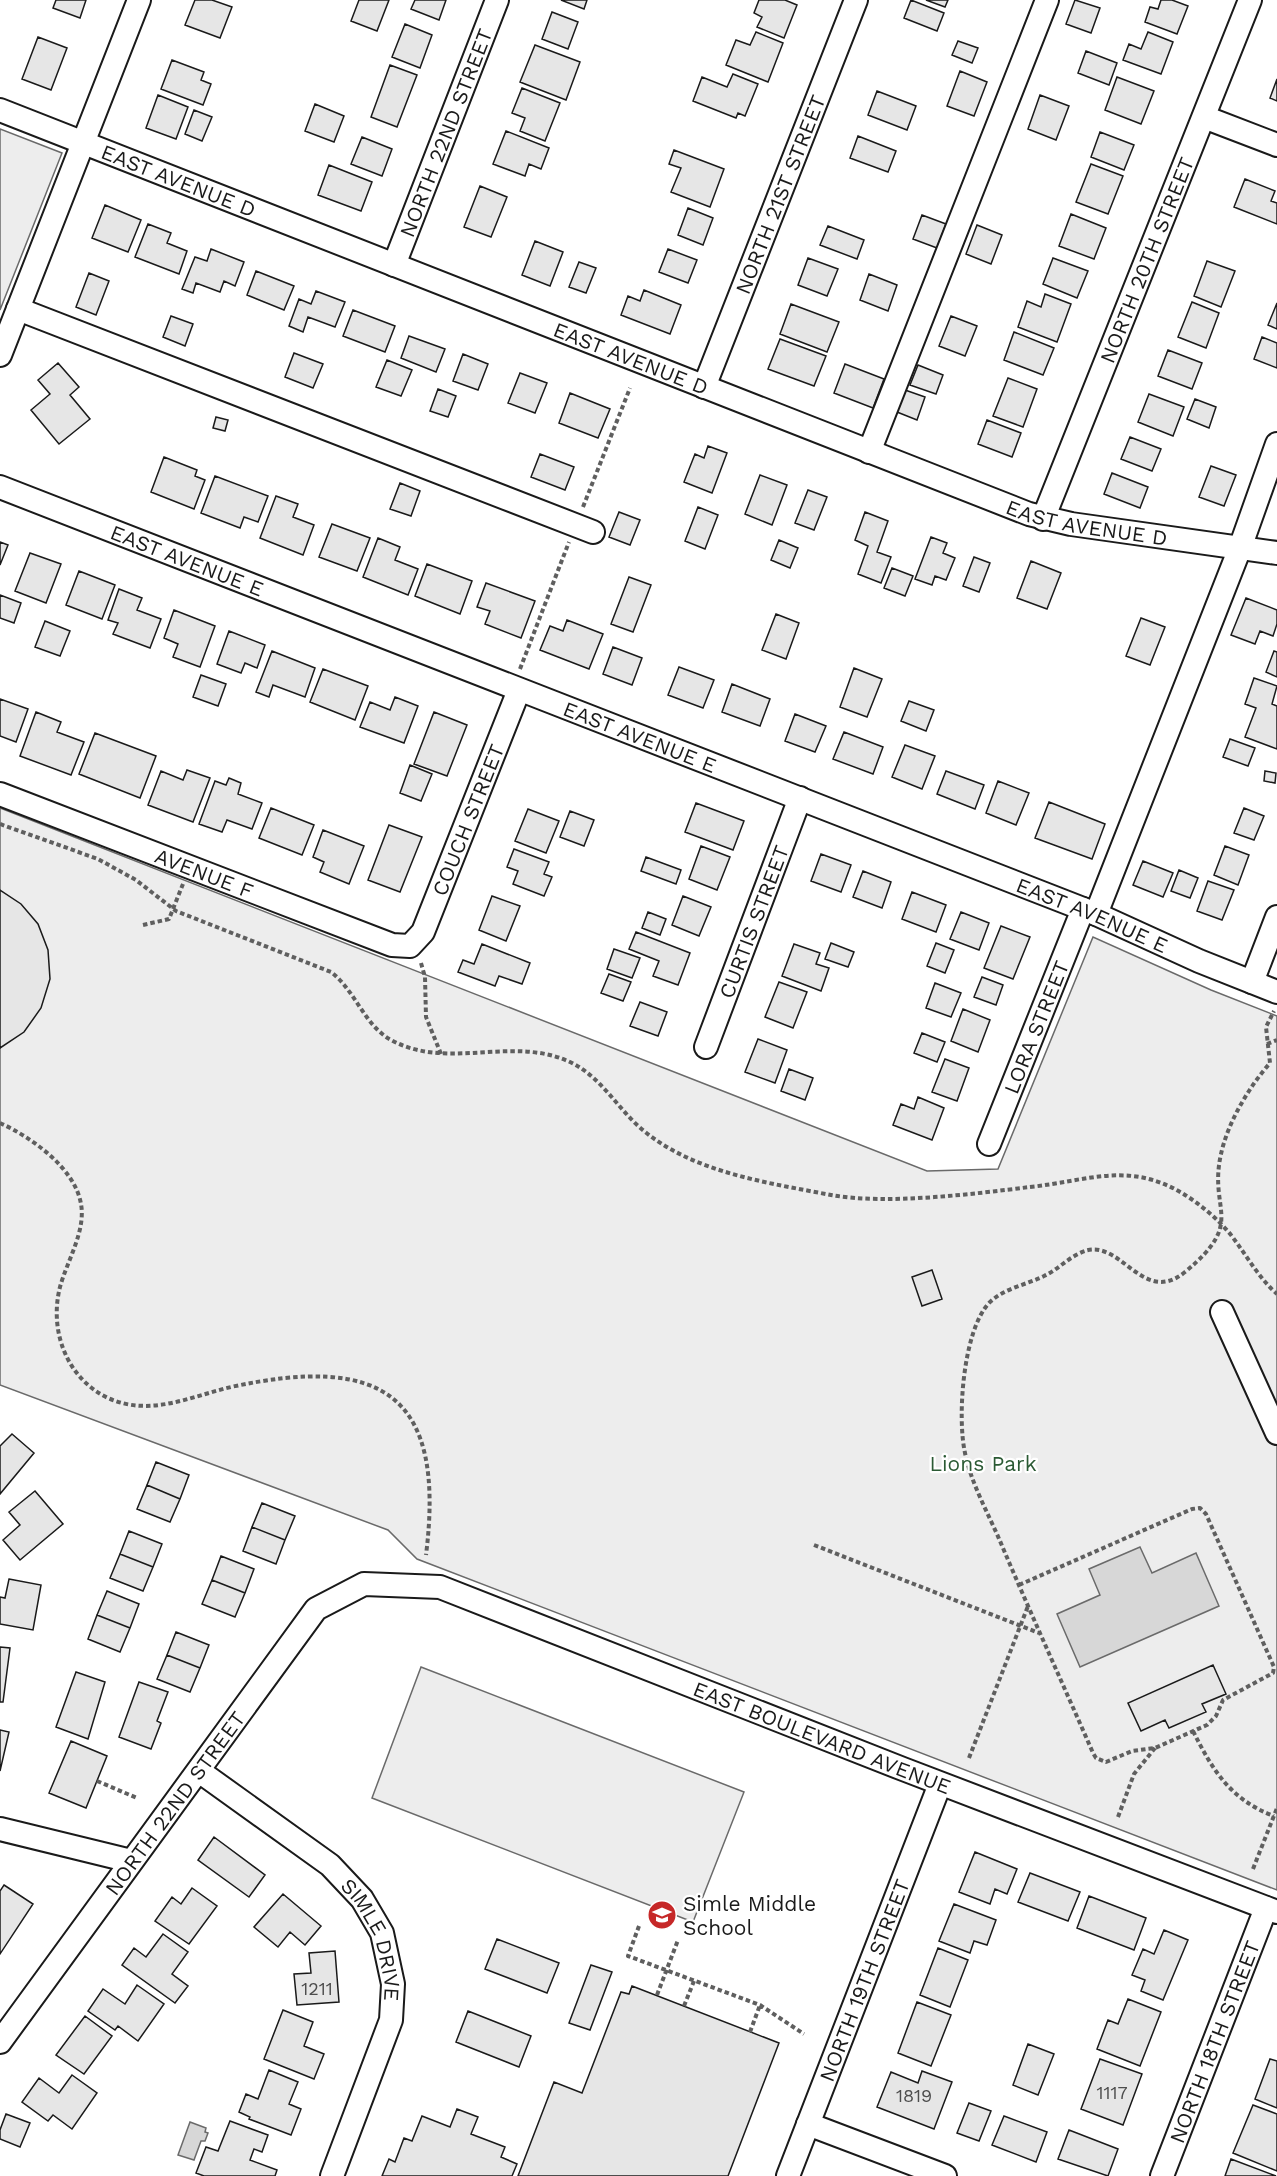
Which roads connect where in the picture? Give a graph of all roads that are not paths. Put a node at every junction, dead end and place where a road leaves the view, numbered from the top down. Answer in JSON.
{"nodes":[{"id":1,"x":139,"y":0,"type":"edge"},
{"id":2,"x":496,"y":0,"type":"edge"},
{"id":3,"x":856,"y":0,"type":"edge"},
{"id":4,"x":1047,"y":0,"type":"edge"},
{"id":5,"x":1250,"y":0,"type":"edge"},
{"id":6,"x":0,"y":110,"type":"edge"},
{"id":7,"x":1204,"y":117,"type":"junction"},
{"id":8,"x":84,"y":142,"type":"junction"},
{"id":9,"x":1277,"y":145,"type":"edge"},
{"id":10,"x":394,"y":265,"type":"junction"},
{"id":11,"x":18,"y":309,"type":"junction"},
{"id":12,"x":0,"y":355,"type":"edge"},
{"id":13,"x":704,"y":387,"type":"junction"},
{"id":14,"x":1277,"y":444,"type":"edge"},
{"id":15,"x":869,"y":452,"type":"junction"},
{"id":16,"x":0,"y":487,"type":"edge"},
{"id":17,"x":1043,"y":519,"type":"junction"},
{"id":18,"x":593,"y":532,"type":"dead end"},
{"id":19,"x":1240,"y":548,"type":"junction"},
{"id":20,"x":1277,"y":553,"type":"edge"},
{"id":21,"x":519,"y":690,"type":"junction"},
{"id":22,"x":0,"y":794,"type":"edge"},
{"id":23,"x":800,"y":798,"type":"junction"},
{"id":24,"x":1090,"y":911,"type":"junction"},
{"id":25,"x":1277,"y":917,"type":"edge"},
{"id":26,"x":410,"y":946,"type":"joint"},
{"id":27,"x":1252,"y":982,"type":"junction"},
{"id":28,"x":1277,"y":992,"type":"edge"},
{"id":29,"x":706,"y":1047,"type":"dead end"},
{"id":30,"x":989,"y":1144,"type":"dead end"},
{"id":31,"x":1222,"y":1312,"type":"dead end"},
{"id":32,"x":1277,"y":1433,"type":"edge"},
{"id":33,"x":364,"y":1584,"type":"joint"},
{"id":34,"x":199,"y":1771,"type":"junction"},
{"id":35,"x":940,"y":1784,"type":"junction"},
{"id":36,"x":0,"y":1829,"type":"edge"},
{"id":37,"x":131,"y":1862,"type":"junction"},
{"id":38,"x":1271,"y":1910,"type":"edge"},
{"id":39,"x":0,"y":2042,"type":"edge"},
{"id":40,"x":808,"y":2124,"type":"junction"},
{"id":41,"x":332,"y":2176,"type":"edge"},
{"id":42,"x":788,"y":2176,"type":"edge"},
{"id":43,"x":945,"y":2176,"type":"edge"},
{"id":44,"x":1162,"y":2176,"type":"edge"}],
"edges":[{"from":1,"to":8,"type":"street"},
{"from":2,"to":10,"type":"street","name":"NORTH 22ND STREET"},
{"from":3,"to":13,"type":"street","name":"NORTH 21ST STREET"},
{"from":4,"to":15,"type":"street"},
{"from":5,"to":7,"type":"street","name":"NORTH 20TH STREET"},
{"from":6,"to":8,"type":"street","name":"EAST AVENUE D"},
{"from":7,"to":9,"type":"street"},
{"from":7,"to":17,"type":"street","name":"NORTH 20TH STREET"},
{"from":8,"to":10,"type":"street","name":"EAST AVENUE D"},
{"from":8,"to":11,"type":"street"},
{"from":10,"to":13,"type":"street","name":"EAST AVENUE D"},
{"from":11,"to":12,"type":"street"},
{"from":11,"to":18,"type":"street"},
{"from":13,"to":15,"type":"street","name":"EAST AVENUE D"},
{"from":14,"to":19,"type":"street","name":"LORA STREET"},
{"from":15,"to":17,"type":"street","name":"EAST AVENUE D"},
{"from":16,"to":21,"type":"street","name":"EAST AVENUE E"},
{"from":17,"to":19,"type":"street","name":"EAST AVENUE D"},
{"from":19,"to":20,"type":"street","name":"EAST AVENUE D"},
{"from":19,"to":24,"type":"street","name":"LORA STREET"},
{"from":21,"to":23,"type":"street","name":"EAST AVENUE E"},
{"from":21,"to":26,"type":"street","name":"COUCH STREET"},
{"from":22,"to":26,"type":"street","name":"AVENUE F"},
{"from":23,"to":24,"type":"street","name":"EAST AVENUE E"},
{"from":23,"to":29,"type":"street","name":"CURTIS STREET"},
{"from":24,"to":27,"type":"street","name":"EAST AVENUE E"},
{"from":24,"to":30,"type":"street","name":"LORA STREET"},
{"from":25,"to":27,"type":"street"},
{"from":27,"to":28,"type":"street","name":"EAST AVENUE E"},
{"from":31,"to":32,"type":"street"},
{"from":33,"to":34,"type":"street","name":"NORTH 22ND STREET"},
{"from":33,"to":35,"type":"street","name":"EAST BOULEVARD AVENUE"},
{"from":34,"to":37,"type":"street","name":"NORTH 22ND STREET"},
{"from":34,"to":41,"type":"street","name":"SIMLE DRIVE"},
{"from":35,"to":38,"type":"street","name":"EAST BOULEVARD AVENUE"},
{"from":35,"to":40,"type":"street","name":"NORTH 19TH STREET"},
{"from":36,"to":37,"type":"street"},
{"from":37,"to":39,"type":"street","name":"NORTH 22ND STREET"},
{"from":38,"to":44,"type":"street","name":"NORTH 18TH STREET"},
{"from":40,"to":42,"type":"street","name":"NORTH 19TH STREET"},
{"from":40,"to":43,"type":"street"}]}
